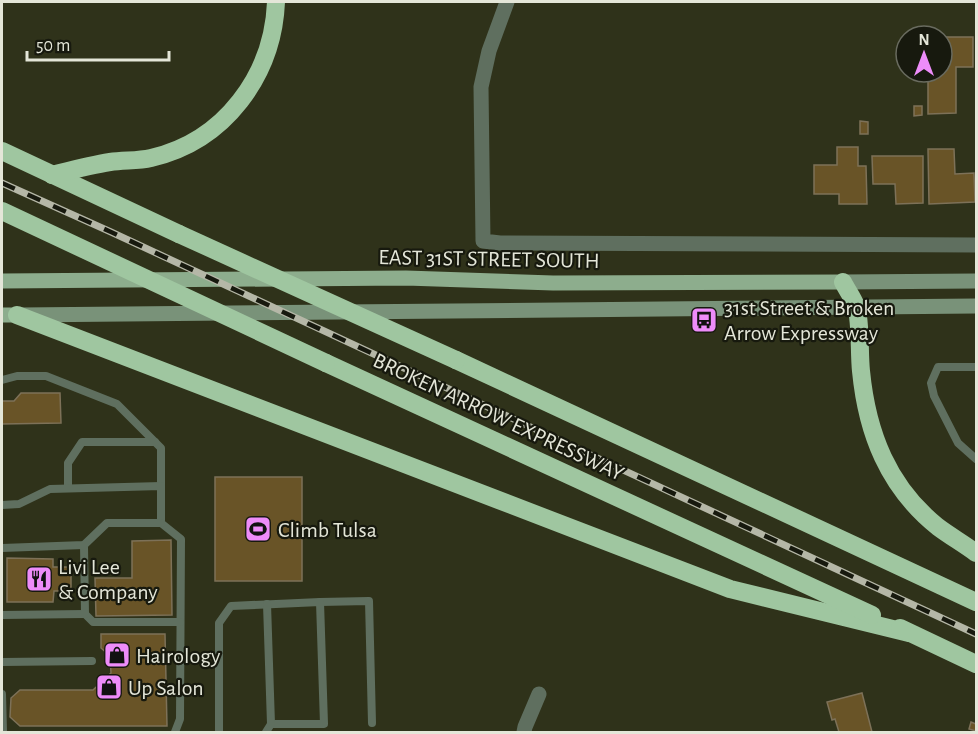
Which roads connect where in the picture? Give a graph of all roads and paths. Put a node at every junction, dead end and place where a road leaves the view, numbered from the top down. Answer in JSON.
{"nodes":[{"id":1,"x":276,"y":2,"type":"edge"},
{"id":2,"x":507,"y":2,"type":"edge"},
{"id":3,"x":4,"y":152,"type":"edge"},
{"id":4,"x":52,"y":175,"type":"junction"},
{"id":5,"x":2,"y":211,"type":"edge"},
{"id":6,"x":976,"y":245,"type":"edge"},
{"id":7,"x":2,"y":281,"type":"edge"},
{"id":8,"x":976,"y":281,"type":"edge"},
{"id":9,"x":843,"y":282,"type":"junction"},
{"id":10,"x":976,"y":306,"type":"edge"},
{"id":11,"x":856,"y":307,"type":"junction"},
{"id":12,"x":9,"y":315,"type":"edge"},
{"id":13,"x":976,"y":367,"type":"edge"},
{"id":14,"x":2,"y":380,"type":"edge"},
{"id":15,"x":155,"y":442,"type":"junction"},
{"id":16,"x":976,"y":459,"type":"edge"},
{"id":17,"x":161,"y":486,"type":"junction"},
{"id":18,"x":68,"y":488,"type":"junction"},
{"id":19,"x":2,"y":505,"type":"edge"},
{"id":20,"x":161,"y":523,"type":"junction"},
{"id":21,"x":84,"y":545,"type":"junction"},
{"id":22,"x":2,"y":548,"type":"edge"},
{"id":23,"x":976,"y":553,"type":"edge"},
{"id":24,"x":320,"y":602,"type":"junction"},
{"id":25,"x":976,"y":602,"type":"edge"},
{"id":26,"x":267,"y":604,"type":"junction"},
{"id":27,"x":85,"y":614,"type":"junction"},
{"id":28,"x":2,"y":615,"type":"edge"},
{"id":29,"x":180,"y":622,"type":"junction"},
{"id":30,"x":909,"y":633,"type":"junction"},
{"id":31,"x":2,"y":662,"type":"edge"},
{"id":32,"x":92,"y":662,"type":"dead end"},
{"id":33,"x":976,"y":664,"type":"edge"},
{"id":34,"x":2,"y":694,"type":"edge"},
{"id":35,"x":539,"y":694,"type":"dead end"},
{"id":36,"x":2,"y":709,"type":"edge"},
{"id":37,"x":372,"y":723,"type":"dead end"},
{"id":38,"x":271,"y":724,"type":"junction"},
{"id":39,"x":219,"y":728,"type":"edge"},
{"id":40,"x":3,"y":732,"type":"edge"},
{"id":41,"x":175,"y":732,"type":"edge"},
{"id":42,"x":266,"y":732,"type":"edge"},
{"id":43,"x":524,"y":732,"type":"edge"}],
"edges":[{"from":1,"to":4,"type":"highway"},
{"from":2,"to":6,"type":"street","name":"EAST 31ST STREET SOUTH"},
{"from":3,"to":4,"type":"highway","name":"BROKEN ARROW EXPRESSWAY"},
{"from":4,"to":25,"type":"highway","name":"BROKEN ARROW EXPRESSWAY","bridge":true},
{"from":5,"to":30,"type":"highway","name":"BROKEN ARROW EXPRESSWAY","bridge":true},
{"from":7,"to":9,"type":"main road","name":"EAST 31ST STREET SOUTH"},
{"from":8,"to":9,"type":"main road","name":"EAST 31ST STREET SOUTH"},
{"from":9,"to":11,"type":"highway"},
{"from":10,"to":11,"type":"main road"},
{"from":11,"to":12,"type":"main road"},
{"from":11,"to":23,"type":"highway"},
{"from":12,"to":30,"type":"highway"},
{"from":13,"to":16,"type":"lane"},
{"from":14,"to":15,"type":"lane"},
{"from":15,"to":17,"type":"lane"},
{"from":15,"to":18,"type":"lane"},
{"from":17,"to":18,"type":"lane"},
{"from":17,"to":20,"type":"lane"},
{"from":18,"to":19,"type":"lane"},
{"from":20,"to":21,"type":"lane"},
{"from":20,"to":29,"type":"lane"},
{"from":21,"to":22,"type":"lane"},
{"from":21,"to":27,"type":"lane"},
{"from":24,"to":26,"type":"lane"},
{"from":24,"to":37,"type":"lane"},
{"from":24,"to":38,"type":"lane"},
{"from":26,"to":38,"type":"lane"},
{"from":26,"to":39,"type":"lane"},
{"from":27,"to":28,"type":"lane"},
{"from":27,"to":29,"type":"lane"},
{"from":29,"to":41,"type":"lane"},
{"from":30,"to":33,"type":"highway","name":"BROKEN ARROW EXPRESSWAY"},
{"from":31,"to":32,"type":"lane"},
{"from":34,"to":36,"type":"lane"},
{"from":35,"to":43,"type":"street"},
{"from":36,"to":40,"type":"lane"},
{"from":38,"to":42,"type":"lane"}]}
